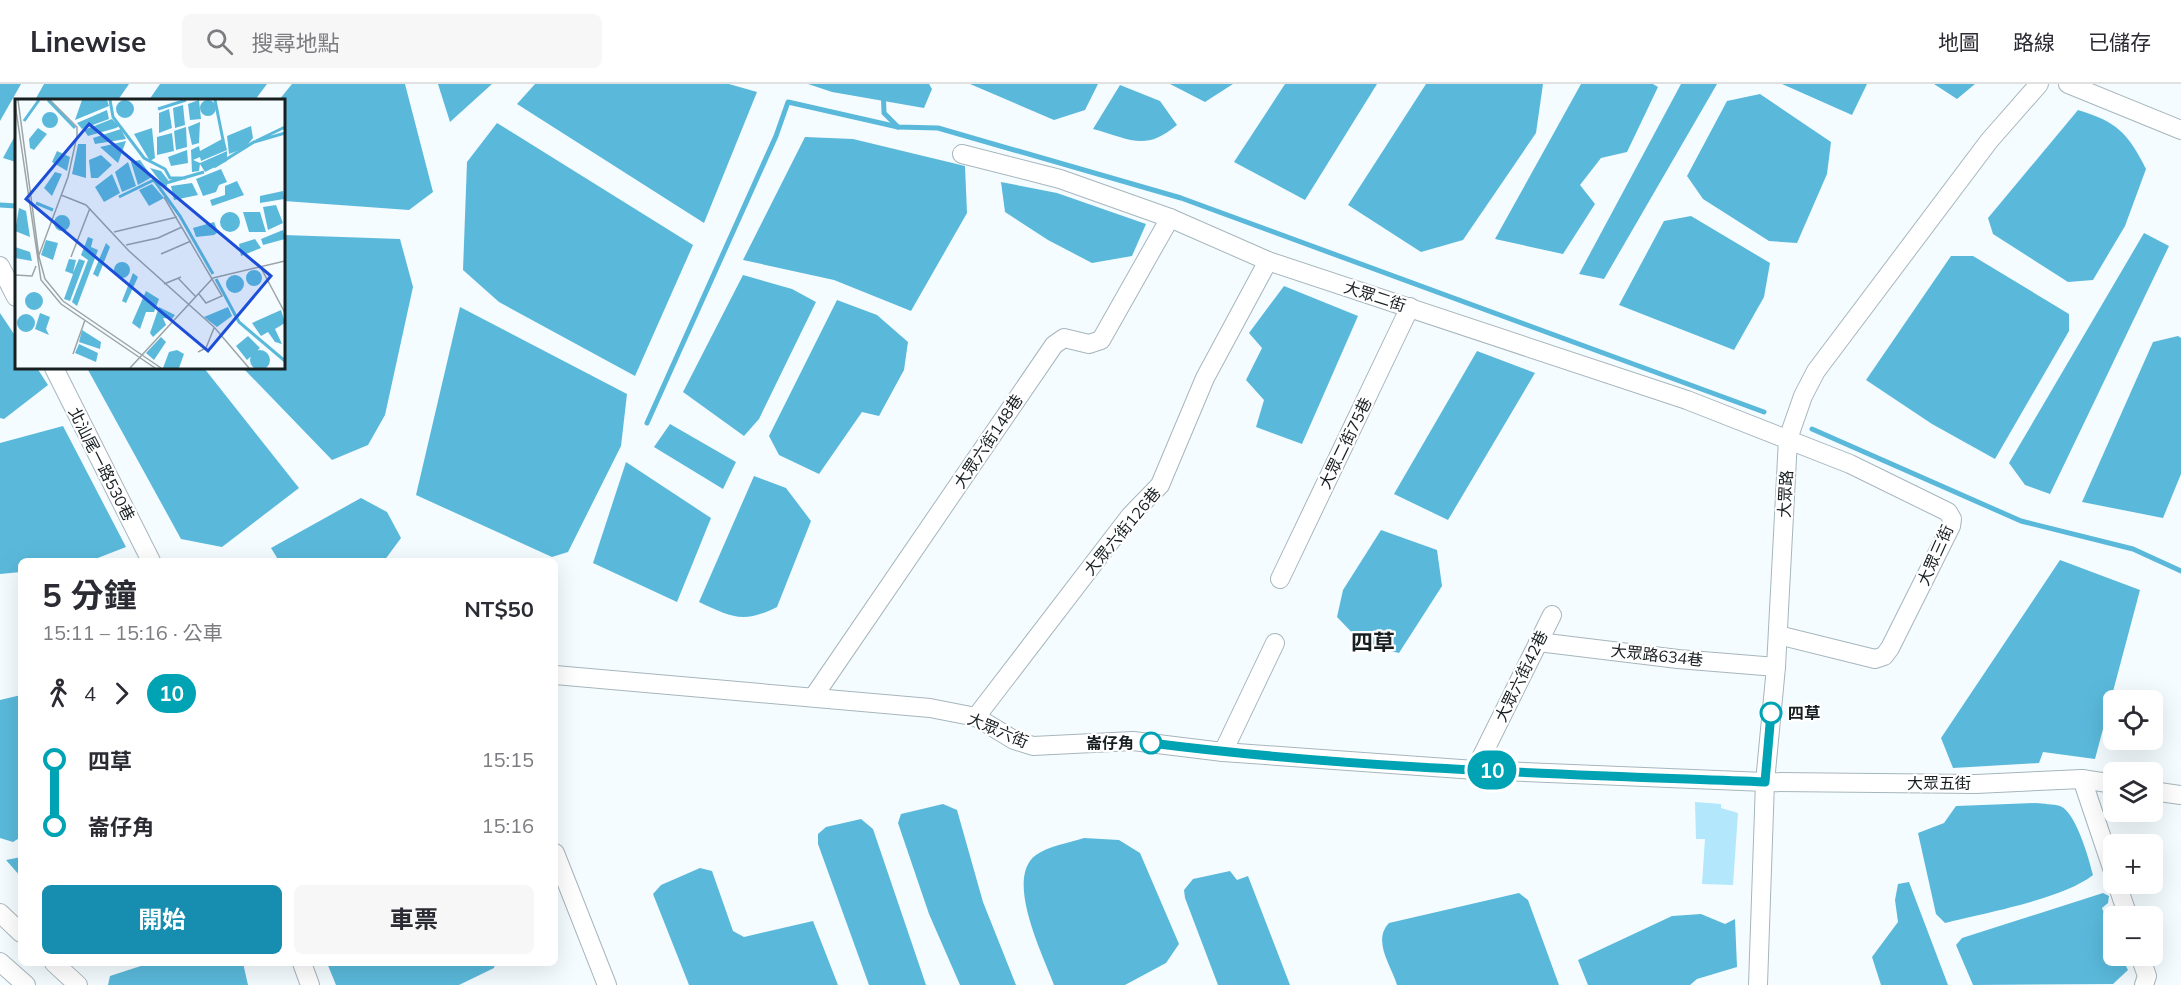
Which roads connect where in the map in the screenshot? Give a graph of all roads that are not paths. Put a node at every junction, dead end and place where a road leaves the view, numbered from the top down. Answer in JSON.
{"nodes":[{"id":1,"x":2038,"y":84,"type":"edge"},
{"id":2,"x":2068,"y":84,"type":"edge"},
{"id":3,"x":2181,"y":130,"type":"edge"},
{"id":4,"x":962,"y":154,"type":"dead end"},
{"id":5,"x":1170,"y":218,"type":"junction"},
{"id":6,"x":1268,"y":261,"type":"junction"},
{"id":7,"x":0,"y":267,"type":"edge"},
{"id":8,"x":15,"y":295,"type":"edge"},
{"id":9,"x":1410,"y":307,"type":"junction"},
{"id":10,"x":55,"y":369,"type":"edge"},
{"id":11,"x":1788,"y":439,"type":"junction"},
{"id":12,"x":149,"y":558,"type":"edge"},
{"id":13,"x":1280,"y":579,"type":"dead end"},
{"id":14,"x":1552,"y":615,"type":"dead end"},
{"id":15,"x":1778,"y":635,"type":"junction"},
{"id":16,"x":1538,"y":642,"type":"junction"},
{"id":17,"x":1275,"y":643,"type":"dead end"},
{"id":18,"x":1776,"y":666,"type":"junction"},
{"id":19,"x":558,"y":675,"type":"edge"},
{"id":20,"x":814,"y":696,"type":"junction"},
{"id":21,"x":976,"y":717,"type":"junction"},
{"id":22,"x":1223,"y":753,"type":"junction"},
{"id":23,"x":1475,"y":770,"type":"junction"},
{"id":24,"x":2082,"y":779,"type":"junction"},
{"id":25,"x":1765,"y":782,"type":"junction"},
{"id":26,"x":2103,"y":782,"type":"edge"},
{"id":27,"x":2163,"y":793,"type":"edge"},
{"id":28,"x":2181,"y":795,"type":"edge"},
{"id":29,"x":2103,"y":841,"type":"edge"},
{"id":30,"x":558,"y":861,"type":"edge"},
{"id":31,"x":0,"y":913,"type":"edge"},
{"id":32,"x":18,"y":930,"type":"edge"},
{"id":33,"x":0,"y":962,"type":"edge"},
{"id":34,"x":56,"y":966,"type":"edge"},
{"id":35,"x":303,"y":966,"type":"edge"},
{"id":36,"x":2144,"y":966,"type":"edge"},
{"id":37,"x":69,"y":982,"type":"edge"},
{"id":38,"x":26,"y":985,"type":"edge"},
{"id":39,"x":310,"y":985,"type":"edge"},
{"id":40,"x":607,"y":985,"type":"edge"},
{"id":41,"x":1758,"y":985,"type":"edge"},
{"id":42,"x":2144,"y":985,"type":"edge"}],
"edges":[{"from":1,"to":11,"type":"street","name":"大眾路"},
{"from":2,"to":3,"type":"street"},
{"from":4,"to":5,"type":"street","name":"大眾二街"},
{"from":5,"to":6,"type":"street","name":"大眾二街"},
{"from":5,"to":20,"type":"street","name":"大眾六街148巷"},
{"from":6,"to":9,"type":"street","name":"大眾二街"},
{"from":6,"to":21,"type":"street","name":"大眾六街126巷"},
{"from":7,"to":8,"type":"street"},
{"from":9,"to":11,"type":"street","name":"大眾二街"},
{"from":9,"to":13,"type":"street","name":"大眾二街75巷"},
{"from":10,"to":12,"type":"street","name":"北汕尾一路530巷"},
{"from":11,"to":15,"type":"street","name":"大眾路"},
{"from":11,"to":15,"type":"street","name":"大眾三街"},
{"from":14,"to":16,"type":"street","name":"大眾六街42巷"},
{"from":15,"to":18,"type":"street","name":"大眾路"},
{"from":16,"to":18,"type":"street","name":"大眾路634巷"},
{"from":16,"to":23,"type":"street","name":"大眾六街42巷"},
{"from":17,"to":22,"type":"street"},
{"from":18,"to":25,"type":"street","name":"大眾路"},
{"from":19,"to":20,"type":"street","name":"大眾六街"},
{"from":20,"to":21,"type":"street","name":"大眾六街"},
{"from":21,"to":22,"type":"street","name":"大眾六街"},
{"from":22,"to":23,"type":"street","name":"大眾六街"},
{"from":23,"to":25,"type":"street","name":"大眾六街"},
{"from":24,"to":25,"type":"street","name":"大眾五街"},
{"from":24,"to":26,"type":"street","name":"大眾五街"},
{"from":24,"to":29,"type":"street"},
{"from":25,"to":41,"type":"street","name":"大眾路"},
{"from":27,"to":28,"type":"street"},
{"from":30,"to":40,"type":"street"},
{"from":31,"to":32,"type":"street"},
{"from":33,"to":38,"type":"street"},
{"from":34,"to":37,"type":"street"},
{"from":35,"to":39,"type":"street"},
{"from":36,"to":42,"type":"street"}]}
